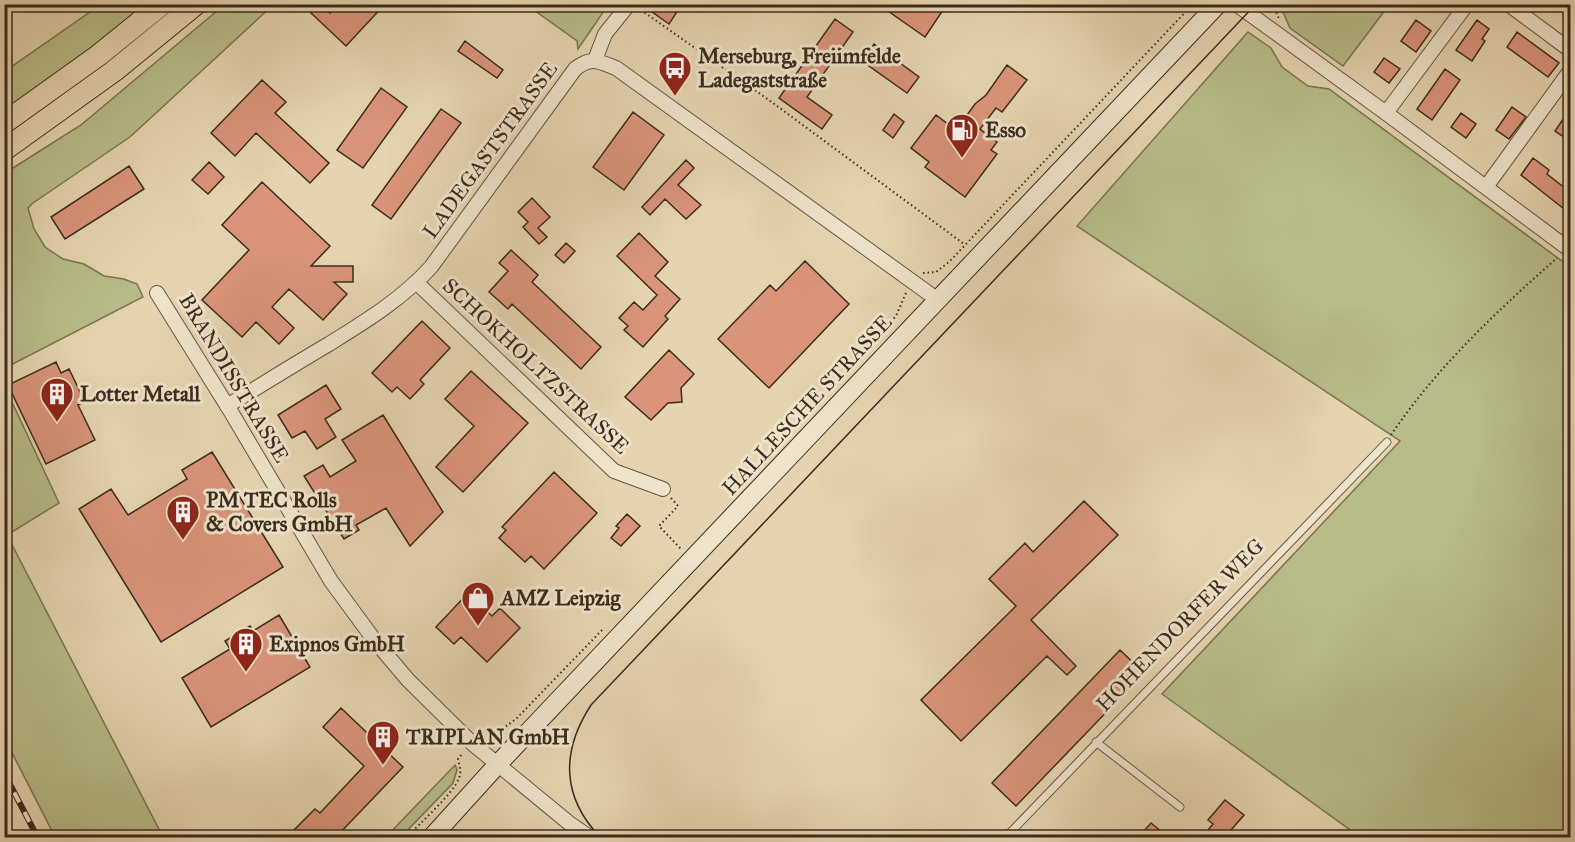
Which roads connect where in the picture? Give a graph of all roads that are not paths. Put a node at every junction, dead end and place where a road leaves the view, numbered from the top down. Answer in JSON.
{"nodes":[{"id":1,"x":162,"y":4,"type":"edge"},
{"id":2,"x":196,"y":4,"type":"edge"},
{"id":3,"x":629,"y":4,"type":"edge"},
{"id":4,"x":1218,"y":4,"type":"edge"},
{"id":5,"x":1236,"y":4,"type":"edge"},
{"id":6,"x":1467,"y":4,"type":"edge"},
{"id":7,"x":1508,"y":4,"type":"edge"},
{"id":8,"x":1570,"y":50,"type":"edge"},
{"id":9,"x":595,"y":60,"type":"junction"},
{"id":10,"x":1570,"y":71,"type":"edge"},
{"id":11,"x":1386,"y":112,"type":"junction"},
{"id":12,"x":4,"y":123,"type":"edge"},
{"id":13,"x":4,"y":150,"type":"edge"},
{"id":14,"x":1486,"y":187,"type":"junction"},
{"id":15,"x":1570,"y":249,"type":"edge"},
{"id":16,"x":417,"y":283,"type":"junction"},
{"id":17,"x":157,"y":293,"type":"dead end"},
{"id":18,"x":938,"y":300,"type":"junction"},
{"id":19,"x":227,"y":406,"type":"junction"},
{"id":20,"x":1387,"y":442,"type":"road end"},
{"id":21,"x":663,"y":489,"type":"road end"},
{"id":22,"x":1096,"y":742,"type":"junction"},
{"id":23,"x":498,"y":764,"type":"junction"},
{"id":24,"x":1180,"y":807,"type":"dead end"},
{"id":25,"x":431,"y":837,"type":"edge"},
{"id":26,"x":591,"y":837,"type":"edge"},
{"id":27,"x":1005,"y":837,"type":"edge"}],
"edges":[{"from":1,"to":12,"type":"main road"},
{"from":2,"to":13,"type":"main road"},
{"from":3,"to":9,"type":"street"},
{"from":4,"to":18,"type":"street","name":"HALLESCHE STRASSE"},
{"from":5,"to":11,"type":"street"},
{"from":6,"to":11,"type":"street"},
{"from":7,"to":8,"type":"street"},
{"from":9,"to":16,"type":"street","name":"LADEGASTSTRASSE"},
{"from":9,"to":18,"type":"street"},
{"from":10,"to":14,"type":"street"},
{"from":11,"to":14,"type":"street"},
{"from":14,"to":15,"type":"street"},
{"from":16,"to":19,"type":"street","name":"LADEGASTSTRASSE"},
{"from":16,"to":21,"type":"street","name":"SCHOKHOLTZSTRASSE"},
{"from":17,"to":19,"type":"street","name":"BRANDISSTRASSE"},
{"from":18,"to":23,"type":"street","name":"HALLESCHE STRASSE"},
{"from":19,"to":23,"type":"street","name":"BRANDISSTRASSE"},
{"from":20,"to":22,"type":"lane","name":"HOHENDORFER WEG"},
{"from":22,"to":24,"type":"lane"},
{"from":22,"to":27,"type":"lane","name":"HOHENDORFER WEG"},
{"from":23,"to":25,"type":"street","name":"HALLESCHE STRASSE"},
{"from":23,"to":26,"type":"street"}]}
